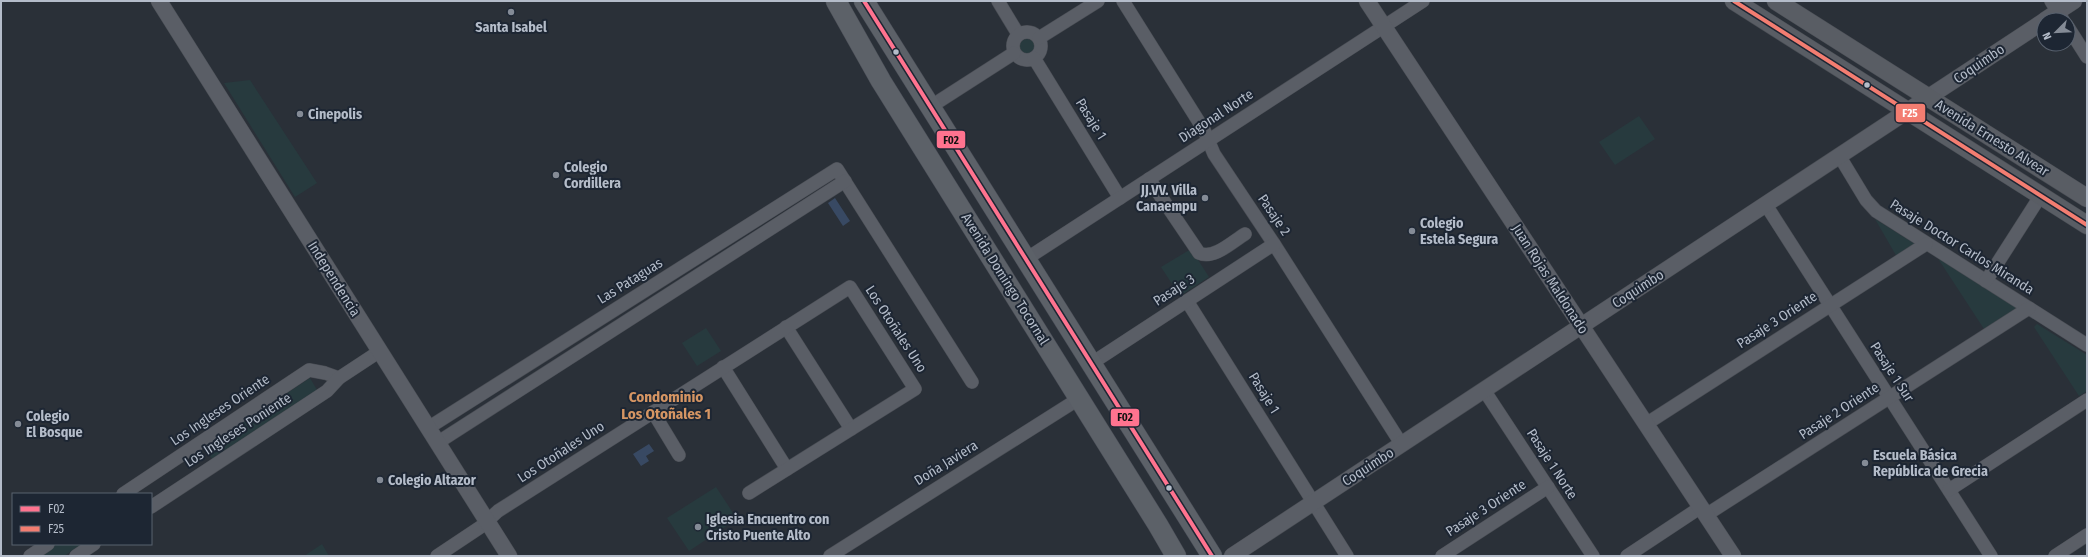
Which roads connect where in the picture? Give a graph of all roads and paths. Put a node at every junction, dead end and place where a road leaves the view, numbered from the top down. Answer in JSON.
{"nodes":[{"id":1,"x":159,"y":1,"type":"edge"},
{"id":2,"x":836,"y":1,"type":"edge"},
{"id":3,"x":864,"y":1,"type":"edge"},
{"id":4,"x":998,"y":1,"type":"edge"},
{"id":5,"x":1098,"y":1,"type":"edge"},
{"id":6,"x":1123,"y":1,"type":"edge"},
{"id":7,"x":1367,"y":1,"type":"edge"},
{"id":8,"x":1423,"y":1,"type":"edge"},
{"id":9,"x":1734,"y":1,"type":"edge"},
{"id":10,"x":1776,"y":1,"type":"edge"},
{"id":11,"x":2074,"y":1,"type":"edge"},
{"id":12,"x":2057,"y":12,"type":"edge"},
{"id":13,"x":877,"y":22,"type":"junction"},
{"id":14,"x":1384,"y":26,"type":"junction"},
{"id":15,"x":2036,"y":26,"type":"edge"},
{"id":16,"x":1018,"y":34,"type":"junction"},
{"id":17,"x":854,"y":35,"type":"junction"},
{"id":18,"x":1039,"y":38,"type":"junction"},
{"id":19,"x":2076,"y":40,"type":"edge"},
{"id":20,"x":1014,"y":53,"type":"junction"},
{"id":21,"x":2087,"y":57,"type":"edge"},
{"id":22,"x":1034,"y":58,"type":"junction"},
{"id":23,"x":1928,"y":98,"type":"junction"},
{"id":24,"x":930,"y":107,"type":"junction"},
{"id":25,"x":1908,"y":112,"type":"junction"},
{"id":26,"x":1208,"y":140,"type":"junction"},
{"id":27,"x":961,"y":156,"type":"junction"},
{"id":28,"x":1840,"y":157,"type":"junction"},
{"id":29,"x":937,"y":170,"type":"junction"},
{"id":30,"x":1149,"y":179,"type":"junction"},
{"id":31,"x":845,"y":181,"type":"junction"},
{"id":32,"x":2041,"y":195,"type":"junction"},
{"id":33,"x":1120,"y":198,"type":"junction"},
{"id":34,"x":2087,"y":198,"type":"edge"},
{"id":35,"x":1766,"y":205,"type":"junction"},
{"id":36,"x":2087,"y":225,"type":"edge"},
{"id":37,"x":1245,"y":234,"type":"dead end"},
{"id":38,"x":1274,"y":244,"type":"junction"},
{"id":39,"x":1926,"y":244,"type":"junction"},
{"id":40,"x":1026,"y":259,"type":"junction"},
{"id":41,"x":1986,"y":281,"type":"junction"},
{"id":42,"x":1051,"y":299,"type":"junction"},
{"id":43,"x":1187,"y":301,"type":"junction"},
{"id":44,"x":1831,"y":305,"type":"junction"},
{"id":45,"x":2029,"y":308,"type":"junction"},
{"id":46,"x":1028,"y":315,"type":"junction"},
{"id":47,"x":1065,"y":322,"type":"junction"},
{"id":48,"x":1582,"y":326,"type":"junction"},
{"id":49,"x":786,"y":327,"type":"junction"},
{"id":50,"x":1041,"y":337,"type":"junction"},
{"id":51,"x":2087,"y":345,"type":"edge"},
{"id":52,"x":380,"y":351,"type":"junction"},
{"id":53,"x":1092,"y":364,"type":"junction"},
{"id":54,"x":723,"y":367,"type":"junction"},
{"id":55,"x":339,"y":378,"type":"junction"},
{"id":56,"x":972,"y":382,"type":"dead end"},
{"id":57,"x":1484,"y":390,"type":"junction"},
{"id":58,"x":1890,"y":397,"type":"junction"},
{"id":59,"x":1080,"y":398,"type":"junction"},
{"id":60,"x":2087,"y":400,"type":"edge"},
{"id":61,"x":653,"y":412,"type":"junction"},
{"id":62,"x":1646,"y":424,"type":"junction"},
{"id":63,"x":428,"y":428,"type":"junction"},
{"id":64,"x":851,"y":429,"type":"junction"},
{"id":65,"x":437,"y":443,"type":"junction"},
{"id":66,"x":1402,"y":445,"type":"junction"},
{"id":67,"x":679,"y":455,"type":"dead end"},
{"id":68,"x":787,"y":470,"type":"junction"},
{"id":69,"x":1548,"y":487,"type":"junction"},
{"id":70,"x":1949,"y":490,"type":"junction"},
{"id":71,"x":124,"y":493,"type":"edge"},
{"id":72,"x":749,"y":493,"type":"dead end"},
{"id":73,"x":1312,"y":504,"type":"junction"},
{"id":74,"x":152,"y":506,"type":"edge"},
{"id":75,"x":1703,"y":511,"type":"junction"},
{"id":76,"x":487,"y":521,"type":"junction"},
{"id":77,"x":2087,"y":535,"type":"edge"},
{"id":78,"x":46,"y":545,"type":"edge"},
{"id":79,"x":92,"y":545,"type":"edge"},
{"id":80,"x":30,"y":556,"type":"edge"},
{"id":81,"x":76,"y":556,"type":"edge"},
{"id":82,"x":437,"y":556,"type":"edge"},
{"id":83,"x":509,"y":556,"type":"edge"},
{"id":84,"x":830,"y":556,"type":"edge"},
{"id":85,"x":1176,"y":556,"type":"edge"},
{"id":86,"x":1212,"y":556,"type":"edge"},
{"id":87,"x":1232,"y":556,"type":"edge"},
{"id":88,"x":1347,"y":556,"type":"edge"},
{"id":89,"x":1442,"y":556,"type":"edge"},
{"id":90,"x":1593,"y":556,"type":"edge"},
{"id":91,"x":1627,"y":556,"type":"edge"},
{"id":92,"x":1733,"y":556,"type":"edge"},
{"id":93,"x":1991,"y":556,"type":"edge"},
{"id":94,"x":2055,"y":556,"type":"edge"}],
"edges":[{"from":1,"to":52,"type":"street","name":"Independencia"},
{"from":2,"to":17,"type":"main road","name":"Avenida Domingo Tocornal"},
{"from":3,"to":13,"type":"main road","name":"Avenida Domingo Tocornal"},
{"from":4,"to":16,"type":"street"},
{"from":5,"to":18,"type":"street"},
{"from":6,"to":26,"type":"street","name":"Pasaje 2"},
{"from":7,"to":14,"type":"street","name":"Juan Rojas Maldonado"},
{"from":8,"to":14,"type":"street","name":"Diagonal Norte"},
{"from":9,"to":25,"type":"main road","name":"Avenida Ernesto Alvear"},
{"from":10,"to":23,"type":"main road","name":"Avenida Ernesto Alvear"},
{"from":11,"to":12,"type":"street","name":"Coquimbo"},
{"from":13,"to":17,"type":"main road"},
{"from":13,"to":24,"type":"main road","name":"Avenida Domingo Tocornal"},
{"from":14,"to":26,"type":"street","name":"Diagonal Norte"},
{"from":14,"to":48,"type":"street","name":"Juan Rojas Maldonado"},
{"from":15,"to":23,"type":"street","name":"Coquimbo"},
{"from":16,"to":18,"type":"street"},
{"from":16,"to":20,"type":"street"},
{"from":17,"to":29,"type":"main road","name":"Avenida Domingo Tocornal"},
{"from":18,"to":22,"type":"street"},
{"from":19,"to":21,"type":"street"},
{"from":20,"to":22,"type":"street"},
{"from":20,"to":24,"type":"street"},
{"from":22,"to":33,"type":"street","name":"Pasaje 1"},
{"from":23,"to":25,"type":"street","name":"Coquimbo"},
{"from":23,"to":34,"type":"main road","name":"Avenida Ernesto Alvear"},
{"from":24,"to":27,"type":"main road","name":"Avenida Domingo Tocornal"},
{"from":25,"to":28,"type":"street","name":"Coquimbo"},
{"from":25,"to":32,"type":"main road","name":"Avenida Ernesto Alvear"},
{"from":26,"to":30,"type":"street","name":"Diagonal Norte"},
{"from":26,"to":38,"type":"street","name":"Pasaje 2"},
{"from":27,"to":29,"type":"main road"},
{"from":27,"to":40,"type":"main road","name":"Avenida Domingo Tocornal"},
{"from":28,"to":35,"type":"street","name":"Coquimbo"},
{"from":28,"to":39,"type":"street","name":"Pasaje Doctor Carlos Miranda"},
{"from":29,"to":46,"type":"main road","name":"Avenida Domingo Tocornal"},
{"from":30,"to":33,"type":"street","name":"Diagonal Norte"},
{"from":30,"to":37,"type":"street"},
{"from":31,"to":56,"type":"street","name":"Las Pataguas"},
{"from":31,"to":63,"type":"street","name":"Las Pataguas"},
{"from":31,"to":65,"type":"street"},
{"from":32,"to":36,"type":"main road","name":"Avenida Ernesto Alvear"},
{"from":32,"to":41,"type":"street"},
{"from":33,"to":40,"type":"street","name":"Diagonal Norte"},
{"from":35,"to":44,"type":"street","name":"Pasaje 1 Sur"},
{"from":35,"to":48,"type":"street","name":"Coquimbo"},
{"from":38,"to":43,"type":"street","name":"Pasaje 3"},
{"from":38,"to":66,"type":"street","name":"Pasaje 2"},
{"from":39,"to":41,"type":"street","name":"Pasaje Doctor Carlos Miranda"},
{"from":39,"to":44,"type":"street","name":"Pasaje 3 Oriente"},
{"from":40,"to":42,"type":"main road","name":"Avenida Domingo Tocornal"},
{"from":41,"to":45,"type":"street","name":"Pasaje Doctor Carlos Miranda"},
{"from":42,"to":46,"type":"main road"},
{"from":42,"to":47,"type":"main road","name":"Avenida Domingo Tocornal"},
{"from":43,"to":53,"type":"street","name":"Pasaje 3"},
{"from":43,"to":73,"type":"street","name":"Pasaje 1"},
{"from":44,"to":58,"type":"street","name":"Pasaje 1 Sur"},
{"from":44,"to":62,"type":"street","name":"Pasaje 3 Oriente"},
{"from":45,"to":51,"type":"street","name":"Pasaje Doctor Carlos Miranda"},
{"from":45,"to":58,"type":"street","name":"Pasaje 2 Oriente"},
{"from":46,"to":50,"type":"main road","name":"Avenida Domingo Tocornal"},
{"from":47,"to":50,"type":"main road"},
{"from":47,"to":53,"type":"main road","name":"Avenida Domingo Tocornal"},
{"from":48,"to":57,"type":"street","name":"Coquimbo"},
{"from":48,"to":62,"type":"street","name":"Juan Rojas Maldonado"},
{"from":49,"to":54,"type":"street","name":"Los Otoñales Uno"},
{"from":49,"to":64,"type":"street"},
{"from":49,"to":64,"type":"street","name":"Los Otoñales Uno"},
{"from":50,"to":59,"type":"main road","name":"Avenida Domingo Tocornal"},
{"from":52,"to":55,"type":"street","name":"Los Ingleses Poniente"},
{"from":52,"to":63,"type":"street","name":"Independencia"},
{"from":53,"to":86,"type":"main road","name":"Avenida Domingo Tocornal"},
{"from":54,"to":61,"type":"street","name":"Los Otoñales Uno"},
{"from":54,"to":68,"type":"street"},
{"from":55,"to":71,"type":"street","name":"Los Ingleses Oriente"},
{"from":55,"to":74,"type":"street","name":"Los Ingleses Poniente"},
{"from":57,"to":66,"type":"street","name":"Coquimbo"},
{"from":57,"to":69,"type":"street","name":"Pasaje 1 Norte"},
{"from":58,"to":70,"type":"street","name":"Pasaje 1 Sur"},
{"from":58,"to":75,"type":"street","name":"Pasaje 2 Oriente"},
{"from":59,"to":84,"type":"street","name":"Doña Javiera"},
{"from":59,"to":85,"type":"main road","name":"Avenida Domingo Tocornal"},
{"from":60,"to":70,"type":"street"},
{"from":61,"to":67,"type":"street"},
{"from":61,"to":76,"type":"street","name":"Los Otoñales Uno"},
{"from":62,"to":75,"type":"street","name":"Juan Rojas Maldonado"},
{"from":63,"to":65,"type":"street","name":"Independencia"},
{"from":64,"to":68,"type":"street","name":"Los Otoñales Uno"},
{"from":65,"to":76,"type":"street","name":"Independencia"},
{"from":66,"to":73,"type":"street","name":"Coquimbo"},
{"from":68,"to":72,"type":"street","name":"Los Otoñales Uno"},
{"from":69,"to":89,"type":"street","name":"Pasaje 3 Oriente"},
{"from":69,"to":90,"type":"street","name":"Pasaje 1 Norte"},
{"from":70,"to":93,"type":"street","name":"Pasaje 1 Sur"},
{"from":73,"to":87,"type":"street","name":"Coquimbo"},
{"from":73,"to":88,"type":"street","name":"Pasaje 1"},
{"from":75,"to":91,"type":"street","name":"Pasaje 2 Oriente"},
{"from":75,"to":92,"type":"street","name":"Juan Rojas Maldonado"},
{"from":76,"to":82,"type":"street","name":"Los Otoñales Uno"},
{"from":76,"to":83,"type":"street","name":"Independencia"},
{"from":77,"to":94,"type":"street"},
{"from":78,"to":80,"type":"street"},
{"from":79,"to":81,"type":"street"}]}
